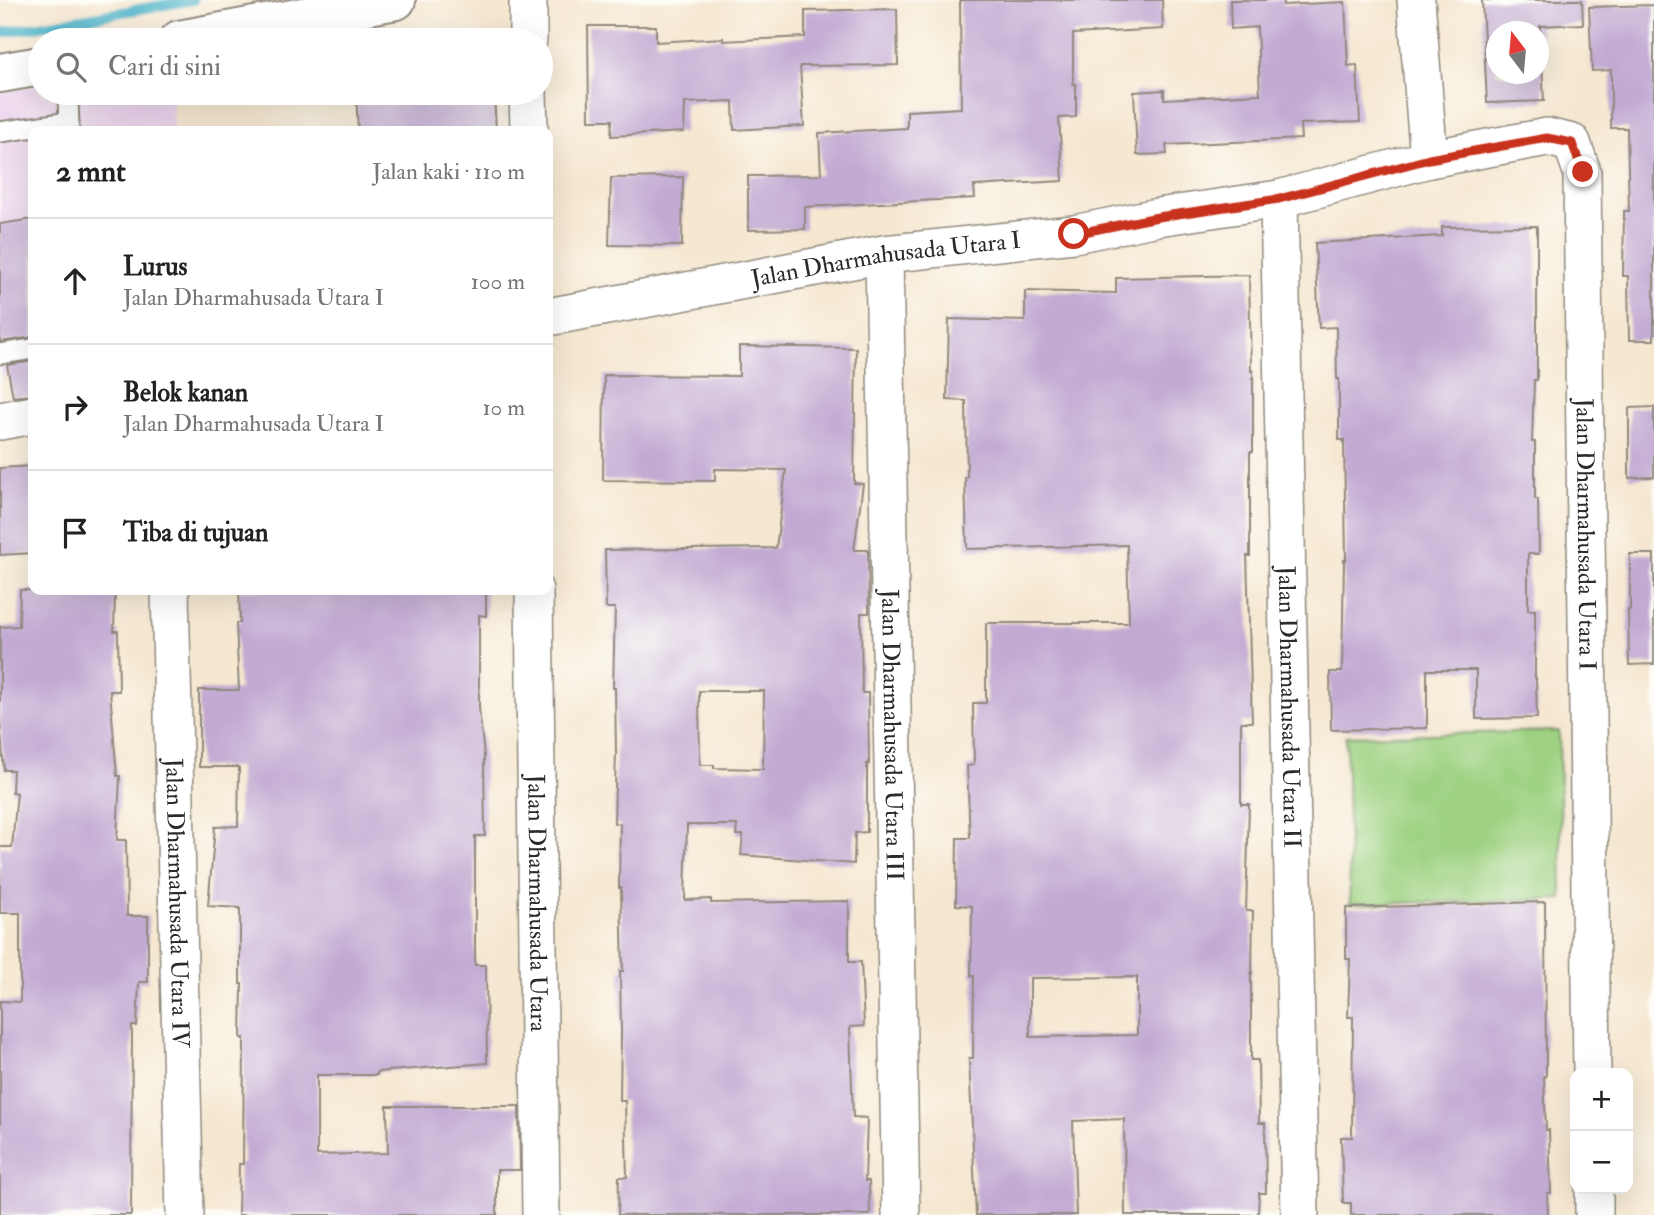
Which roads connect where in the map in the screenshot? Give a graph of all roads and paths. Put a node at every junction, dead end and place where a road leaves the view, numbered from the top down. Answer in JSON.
{"nodes":[{"id":1,"x":396,"y":0,"type":"edge"},
{"id":2,"x":528,"y":0,"type":"edge"},
{"id":3,"x":1416,"y":0,"type":"edge"},
{"id":4,"x":244,"y":28,"type":"edge"},
{"id":5,"x":528,"y":28,"type":"edge"},
{"id":6,"x":28,"y":68,"type":"edge"},
{"id":7,"x":0,"y":74,"type":"edge"},
{"id":8,"x":68,"y":105,"type":"edge"},
{"id":9,"x":528,"y":105,"type":"edge"},
{"id":10,"x":69,"y":126,"type":"edge"},
{"id":11,"x":529,"y":126,"type":"edge"},
{"id":12,"x":28,"y":130,"type":"edge"},
{"id":13,"x":0,"y":132,"type":"edge"},
{"id":14,"x":1429,"y":159,"type":"junction"},
{"id":15,"x":1279,"y":199,"type":"junction"},
{"id":16,"x":884,"y":254,"type":"junction"},
{"id":17,"x":553,"y":316,"type":"edge"},
{"id":18,"x":28,"y":350,"type":"edge"},
{"id":19,"x":0,"y":354,"type":"edge"},
{"id":20,"x":28,"y":416,"type":"edge"},
{"id":21,"x":0,"y":421,"type":"edge"},
{"id":22,"x":170,"y":595,"type":"edge"},
{"id":23,"x":534,"y":595,"type":"edge"},
{"id":24,"x":1592,"y":1068,"type":"edge"},
{"id":25,"x":1594,"y":1194,"type":"edge"},
{"id":26,"x":185,"y":1215,"type":"edge"},
{"id":27,"x":541,"y":1215,"type":"edge"},
{"id":28,"x":901,"y":1215,"type":"edge"},
{"id":29,"x":1300,"y":1215,"type":"edge"},
{"id":30,"x":1594,"y":1215,"type":"edge"}],
"edges":[{"from":1,"to":4,"type":"main road"},
{"from":2,"to":5,"type":"street"},
{"from":3,"to":14,"type":"street"},
{"from":6,"to":7,"type":"main road"},
{"from":8,"to":10,"type":"lane"},
{"from":9,"to":11,"type":"street"},
{"from":12,"to":13,"type":"lane"},
{"from":14,"to":15,"type":"street","name":"Jalan Dharmahusada Utara I"},
{"from":14,"to":24,"type":"street","name":"Jalan Dharmahusada Utara I"},
{"from":15,"to":16,"type":"street","name":"Jalan Dharmahusada Utara I"},
{"from":15,"to":29,"type":"street","name":"Jalan Dharmahusada Utara II"},
{"from":16,"to":17,"type":"street","name":"Jalan Dharmahusada Utara I"},
{"from":16,"to":28,"type":"street","name":"Jalan Dharmahusada Utara III"},
{"from":18,"to":19,"type":"lane"},
{"from":20,"to":21,"type":"street"},
{"from":22,"to":26,"type":"street","name":"Jalan Dharmahusada Utara IV"},
{"from":23,"to":27,"type":"street","name":"Jalan Dharmahusada Utara"},
{"from":25,"to":30,"type":"street"}]}
